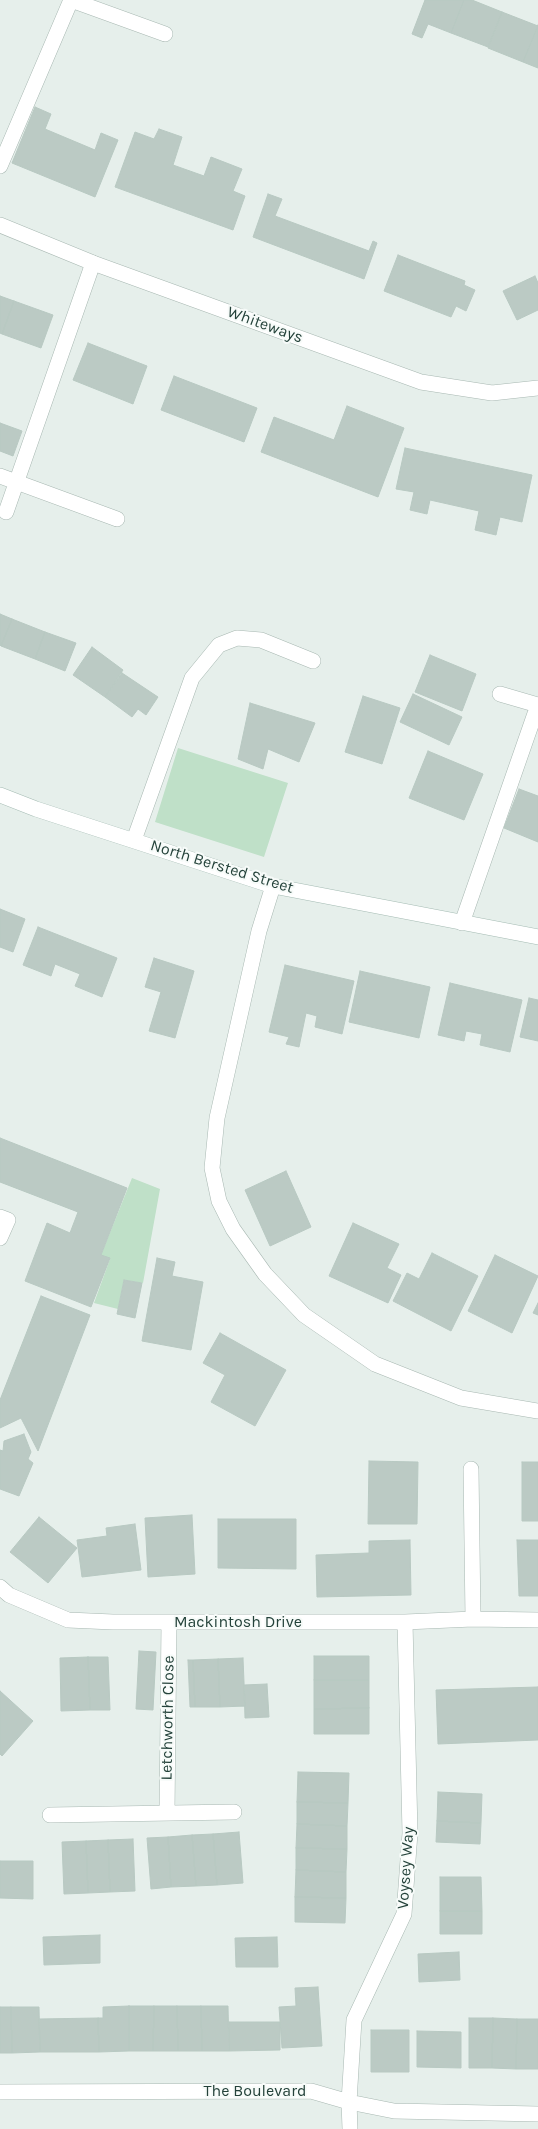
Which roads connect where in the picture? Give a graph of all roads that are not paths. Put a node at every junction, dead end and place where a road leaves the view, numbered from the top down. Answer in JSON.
{"nodes":[{"id":1,"x":165,"y":34,"type":"dead end"},
{"id":2,"x":0,"y":166,"type":"edge"},
{"id":3,"x":0,"y":225,"type":"edge"},
{"id":4,"x":93,"y":263,"type":"junction"},
{"id":5,"x":538,"y":388,"type":"edge"},
{"id":6,"x":0,"y":476,"type":"edge"},
{"id":7,"x":16,"y":482,"type":"junction"},
{"id":8,"x":6,"y":512,"type":"dead end"},
{"id":9,"x":116,"y":520,"type":"dead end"},
{"id":10,"x":313,"y":661,"type":"dead end"},
{"id":11,"x":500,"y":694,"type":"dead end"},
{"id":12,"x":538,"y":705,"type":"edge"},
{"id":13,"x":0,"y":795,"type":"edge"},
{"id":14,"x":134,"y":840,"type":"junction"},
{"id":15,"x":273,"y":886,"type":"junction"},
{"id":16,"x":462,"y":923,"type":"junction"},
{"id":17,"x":538,"y":937,"type":"edge"},
{"id":18,"x":0,"y":1217,"type":"edge"},
{"id":19,"x":0,"y":1238,"type":"edge"},
{"id":20,"x":538,"y":1410,"type":"edge"},
{"id":21,"x":471,"y":1469,"type":"dead end"},
{"id":22,"x":3,"y":1596,"type":"edge"},
{"id":23,"x":473,"y":1619,"type":"junction"},
{"id":24,"x":538,"y":1620,"type":"edge"},
{"id":25,"x":169,"y":1622,"type":"junction"},
{"id":26,"x":405,"y":1622,"type":"junction"},
{"id":27,"x":234,"y":1812,"type":"dead end"},
{"id":28,"x":167,"y":1813,"type":"junction"},
{"id":29,"x":50,"y":1815,"type":"dead end"},
{"id":30,"x":0,"y":2092,"type":"edge"},
{"id":31,"x":349,"y":2102,"type":"junction"},
{"id":32,"x":538,"y":2114,"type":"edge"},
{"id":33,"x":350,"y":2129,"type":"edge"}],
"edges":[{"from":1,"to":2,"type":"street"},
{"from":3,"to":4,"type":"street","name":"Whiteways"},
{"from":4,"to":5,"type":"street","name":"Whiteways"},
{"from":4,"to":7,"type":"street"},
{"from":6,"to":7,"type":"street"},
{"from":7,"to":8,"type":"street"},
{"from":7,"to":9,"type":"street"},
{"from":10,"to":14,"type":"street"},
{"from":11,"to":12,"type":"street"},
{"from":12,"to":16,"type":"street"},
{"from":13,"to":14,"type":"street","name":"North Bersted Street"},
{"from":14,"to":15,"type":"street","name":"North Bersted Street"},
{"from":15,"to":16,"type":"street","name":"North Bersted Street"},
{"from":15,"to":20,"type":"street"},
{"from":16,"to":17,"type":"street","name":"North Bersted Street"},
{"from":18,"to":19,"type":"street"},
{"from":21,"to":23,"type":"street"},
{"from":22,"to":25,"type":"street","name":"Mackintosh Drive"},
{"from":23,"to":24,"type":"street","name":"Mackintosh Drive"},
{"from":23,"to":26,"type":"street","name":"Mackintosh Drive"},
{"from":25,"to":26,"type":"street","name":"Mackintosh Drive"},
{"from":25,"to":28,"type":"street","name":"Letchworth Close"},
{"from":26,"to":31,"type":"street","name":"Voysey Way"},
{"from":27,"to":28,"type":"street"},
{"from":28,"to":29,"type":"street"},
{"from":30,"to":31,"type":"street","name":"The Boulevard"},
{"from":31,"to":32,"type":"street","name":"The Boulevard"},
{"from":31,"to":33,"type":"street","name":"Voysey Way"}]}
